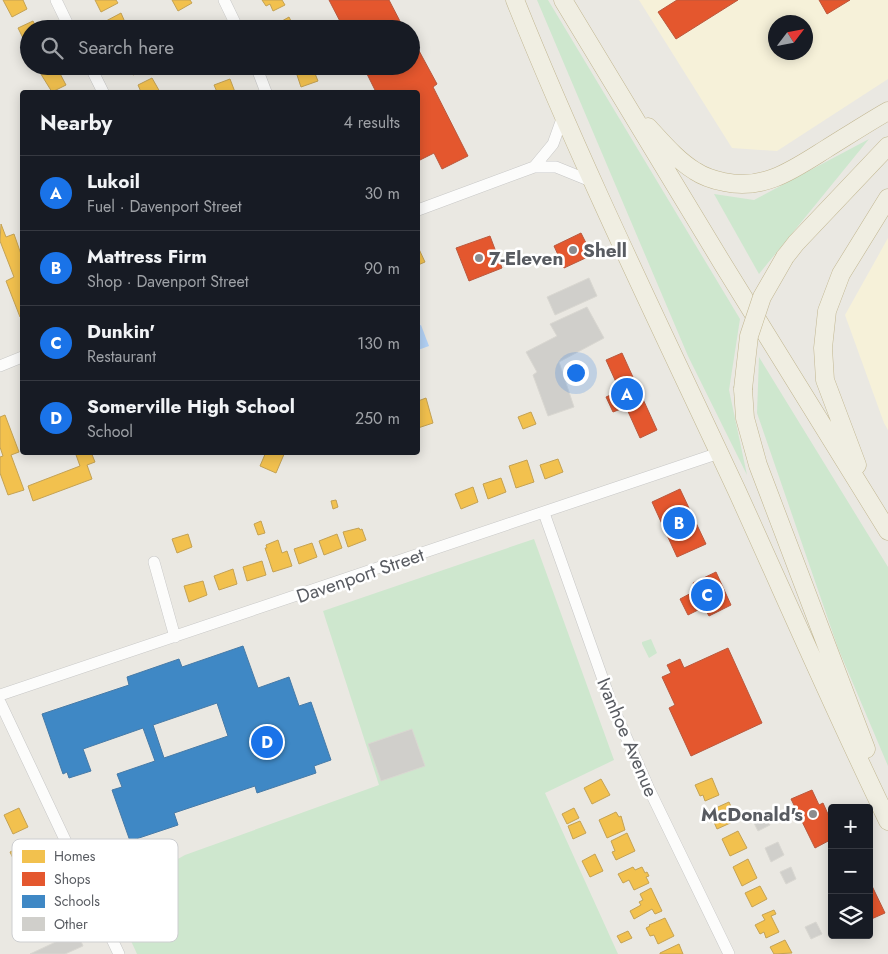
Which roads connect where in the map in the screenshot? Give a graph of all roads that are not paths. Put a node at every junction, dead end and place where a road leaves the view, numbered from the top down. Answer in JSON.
{"nodes":[{"id":1,"x":56,"y":0,"type":"edge"},
{"id":2,"x":224,"y":0,"type":"edge"},
{"id":3,"x":515,"y":0,"type":"edge"},
{"id":4,"x":563,"y":0,"type":"edge"},
{"id":5,"x":66,"y":20,"type":"edge"},
{"id":6,"x":234,"y":20,"type":"edge"},
{"id":7,"x":94,"y":75,"type":"edge"},
{"id":8,"x":259,"y":75,"type":"edge"},
{"id":9,"x":102,"y":90,"type":"edge"},
{"id":10,"x":265,"y":90,"type":"edge"},
{"id":11,"x":619,"y":94,"type":"junction"},
{"id":12,"x":888,"y":110,"type":"edge"},
{"id":13,"x":563,"y":116,"type":"junction"},
{"id":14,"x":888,"y":146,"type":"edge"},
{"id":15,"x":534,"y":167,"type":"junction"},
{"id":16,"x":593,"y":182,"type":"junction"},
{"id":17,"x":888,"y":198,"type":"edge"},
{"id":18,"x":420,"y":209,"type":"edge"},
{"id":19,"x":20,"y":358,"type":"edge"},
{"id":20,"x":0,"y":366,"type":"edge"},
{"id":21,"x":719,"y":453,"type":"junction"},
{"id":22,"x":875,"y":509,"type":"junction"},
{"id":23,"x":544,"y":513,"type":"junction"},
{"id":24,"x":888,"y":530,"type":"edge"},
{"id":25,"x":154,"y":562,"type":"dead end"},
{"id":26,"x":175,"y":636,"type":"junction"},
{"id":27,"x":0,"y":695,"type":"edge"},
{"id":28,"x":0,"y":702,"type":"edge"},
{"id":29,"x":888,"y":805,"type":"edge"},
{"id":30,"x":888,"y":821,"type":"edge"},
{"id":31,"x":65,"y":839,"type":"edge"},
{"id":32,"x":113,"y":942,"type":"edge"},
{"id":33,"x":119,"y":954,"type":"edge"},
{"id":34,"x":729,"y":954,"type":"edge"}],
"edges":[{"from":1,"to":5,"type":"street"},
{"from":2,"to":6,"type":"street"},
{"from":3,"to":13,"type":"highway"},
{"from":4,"to":11,"type":"highway"},
{"from":7,"to":9,"type":"street"},
{"from":8,"to":10,"type":"street"},
{"from":11,"to":12,"type":"highway"},
{"from":11,"to":22,"type":"highway"},
{"from":13,"to":15,"type":"street"},
{"from":13,"to":16,"type":"highway"},
{"from":14,"to":29,"type":"highway","bridge":true},
{"from":15,"to":16,"type":"street"},
{"from":15,"to":18,"type":"street"},
{"from":16,"to":21,"type":"highway"},
{"from":17,"to":22,"type":"highway"},
{"from":19,"to":20,"type":"street"},
{"from":21,"to":23,"type":"street","name":"Davenport Street"},
{"from":21,"to":30,"type":"highway"},
{"from":22,"to":24,"type":"highway"},
{"from":23,"to":26,"type":"street","name":"Davenport Street"},
{"from":23,"to":34,"type":"street","name":"Ivanhoe Avenue"},
{"from":25,"to":26,"type":"street"},
{"from":26,"to":27,"type":"street","name":"Davenport Street"},
{"from":28,"to":31,"type":"street"},
{"from":32,"to":33,"type":"street"}]}
